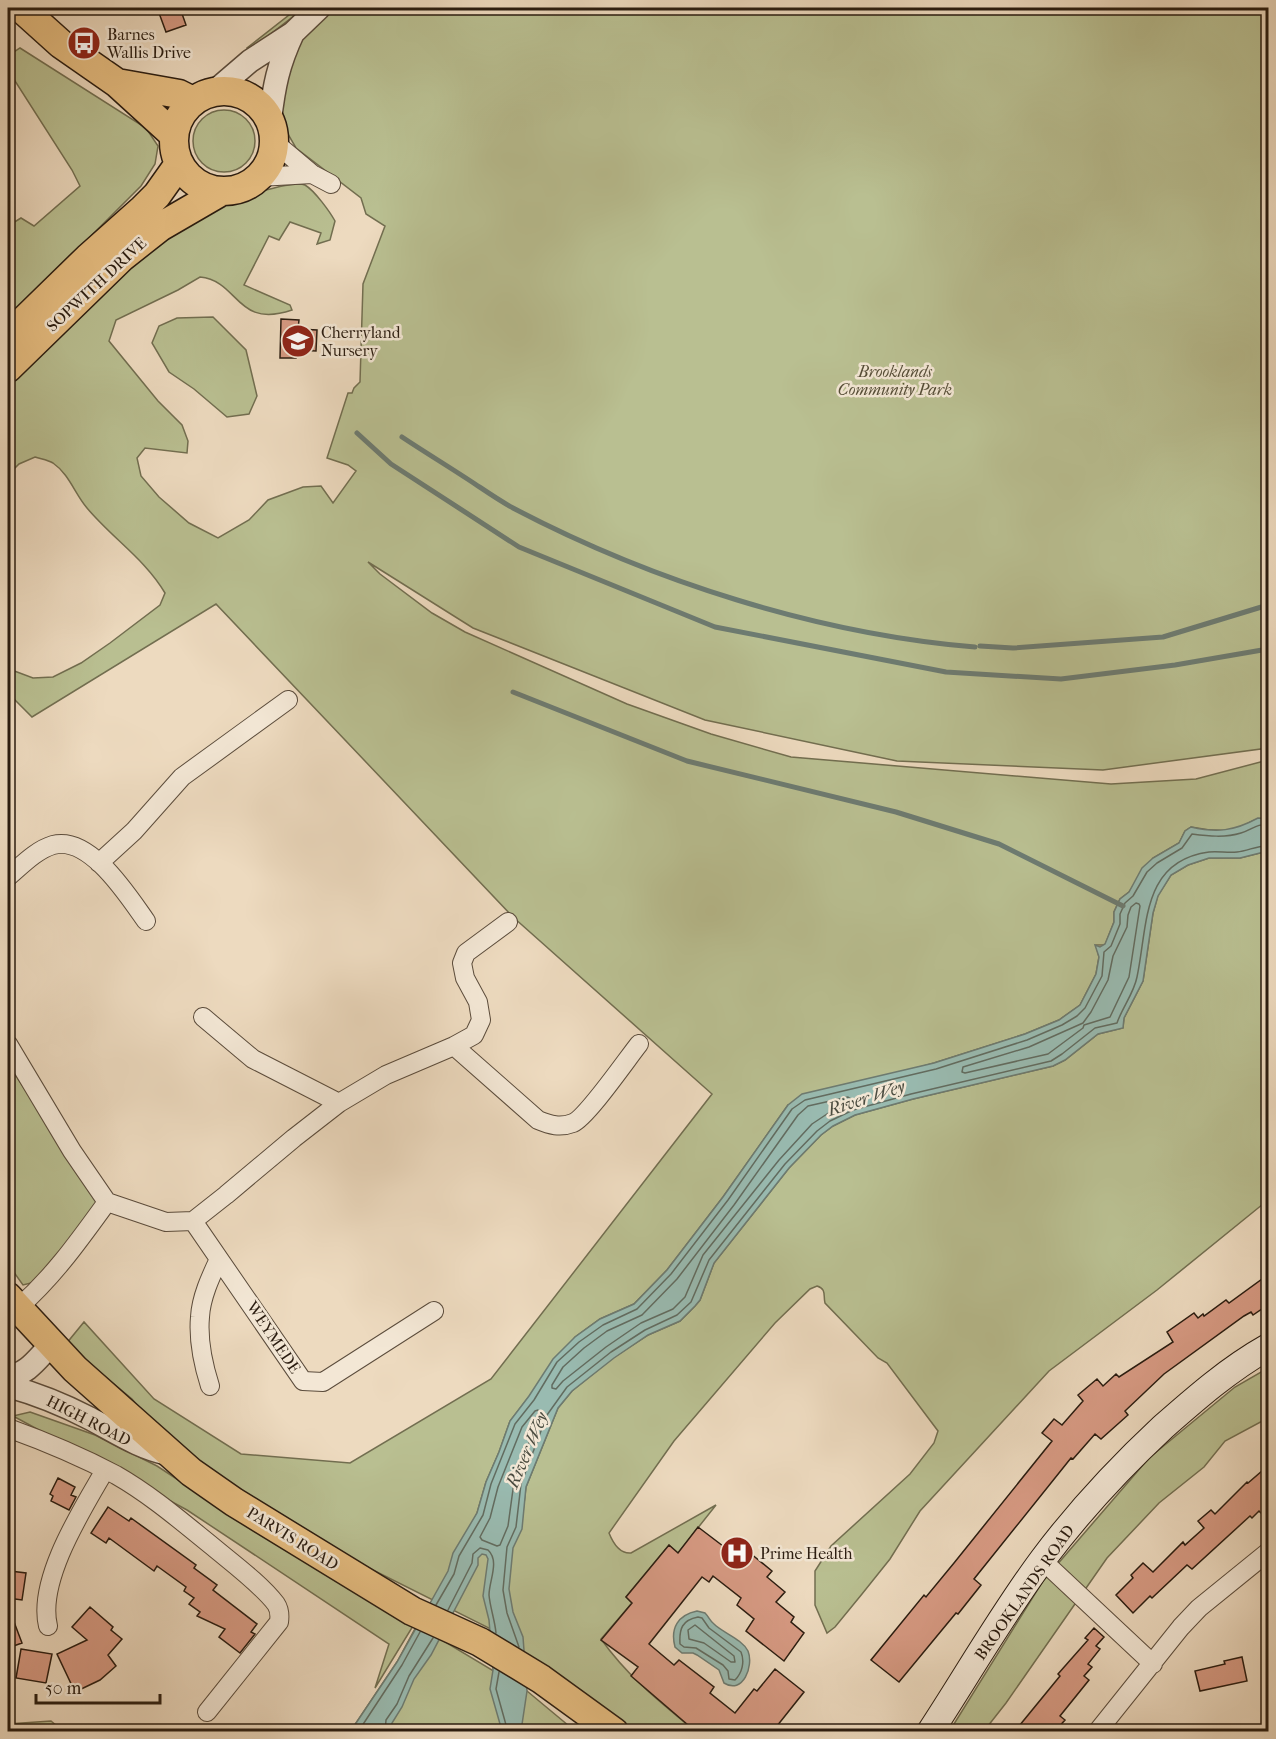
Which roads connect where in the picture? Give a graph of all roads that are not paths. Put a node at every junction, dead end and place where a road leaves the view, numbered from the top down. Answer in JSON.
{"nodes":[{"id":1,"x":21,"y":8,"type":"edge"},
{"id":2,"x":319,"y":8,"type":"edge"},
{"id":3,"x":293,"y":33,"type":"junction"},
{"id":4,"x":117,"y":82,"type":"junction"},
{"id":5,"x":204,"y":96,"type":"junction"},
{"id":6,"x":272,"y":131,"type":"junction"},
{"id":7,"x":174,"y":135,"type":"junction"},
{"id":8,"x":179,"y":164,"type":"junction"},
{"id":9,"x":312,"y":174,"type":"junction"},
{"id":10,"x":259,"y":177,"type":"junction"},
{"id":11,"x":331,"y":184,"type":"dead end"},
{"id":12,"x":222,"y":191,"type":"junction"},
{"id":13,"x":8,"y":336,"type":"edge"},
{"id":14,"x":8,"y":368,"type":"edge"},
{"id":15,"x":288,"y":700,"type":"dead end"},
{"id":16,"x":99,"y":863,"type":"junction"},
{"id":17,"x":8,"y":877,"type":"edge"},
{"id":18,"x":147,"y":921,"type":"dead end"},
{"id":19,"x":508,"y":922,"type":"dead end"},
{"id":20,"x":203,"y":1017,"type":"dead end"},
{"id":21,"x":8,"y":1044,"type":"edge"},
{"id":22,"x":639,"y":1044,"type":"dead end"},
{"id":23,"x":454,"y":1046,"type":"junction"},
{"id":24,"x":339,"y":1103,"type":"junction"},
{"id":25,"x":107,"y":1202,"type":"junction"},
{"id":26,"x":193,"y":1221,"type":"junction"},
{"id":27,"x":219,"y":1259,"type":"junction"},
{"id":28,"x":13,"y":1303,"type":"edge"},
{"id":29,"x":434,"y":1311,"type":"dead end"},
{"id":30,"x":51,"y":1345,"type":"junction"},
{"id":31,"x":1269,"y":1347,"type":"edge"},
{"id":32,"x":8,"y":1377,"type":"edge"},
{"id":33,"x":8,"y":1386,"type":"edge"},
{"id":34,"x":210,"y":1386,"type":"dead end"},
{"id":35,"x":8,"y":1428,"type":"edge"},
{"id":36,"x":170,"y":1454,"type":"junction"},
{"id":37,"x":105,"y":1470,"type":"junction"},
{"id":38,"x":1269,"y":1551,"type":"edge"},
{"id":39,"x":1042,"y":1560,"type":"junction"},
{"id":40,"x":48,"y":1626,"type":"dead end"},
{"id":41,"x":1153,"y":1664,"type":"junction"},
{"id":42,"x":207,"y":1712,"type":"dead end"},
{"id":43,"x":614,"y":1731,"type":"edge"},
{"id":44,"x":930,"y":1731,"type":"edge"},
{"id":45,"x":1097,"y":1731,"type":"edge"}],
"edges":[{"from":1,"to":4,"type":"main road"},
{"from":2,"to":3,"type":"street"},
{"from":3,"to":5,"type":"street"},
{"from":3,"to":6,"type":"street"},
{"from":4,"to":5,"type":"main road"},
{"from":4,"to":7,"type":"main road"},
{"from":5,"to":6,"type":"main road"},
{"from":5,"to":7,"type":"main road"},
{"from":6,"to":9,"type":"street"},
{"from":6,"to":10,"type":"main road"},
{"from":7,"to":8,"type":"main road"},
{"from":8,"to":12,"type":"main road"},
{"from":8,"to":13,"type":"main road","name":"SOPWITH DRIVE"},
{"from":9,"to":10,"type":"street","name":"SOPWITH DRIVE"},
{"from":9,"to":11,"type":"street"},
{"from":10,"to":12,"type":"main road","name":"SOPWITH DRIVE"},
{"from":12,"to":14,"type":"main road","name":"SOPWITH DRIVE"},
{"from":15,"to":16,"type":"street"},
{"from":16,"to":17,"type":"street"},
{"from":16,"to":18,"type":"street"},
{"from":19,"to":23,"type":"street"},
{"from":20,"to":24,"type":"street"},
{"from":21,"to":25,"type":"street"},
{"from":22,"to":23,"type":"street"},
{"from":23,"to":24,"type":"street"},
{"from":24,"to":26,"type":"street"},
{"from":25,"to":26,"type":"street"},
{"from":25,"to":28,"type":"street"},
{"from":26,"to":27,"type":"street","name":"WEYMEDE"},
{"from":27,"to":29,"type":"street","name":"WEYMEDE"},
{"from":27,"to":34,"type":"street"},
{"from":28,"to":30,"type":"main road","name":"PARVIS ROAD"},
{"from":30,"to":32,"type":"street"},
{"from":30,"to":36,"type":"main road","name":"PARVIS ROAD"},
{"from":31,"to":39,"type":"main road","name":"BROOKLANDS ROAD"},
{"from":33,"to":36,"type":"street","name":"HIGH ROAD"},
{"from":35,"to":37,"type":"street"},
{"from":36,"to":43,"type":"main road","name":"PARVIS ROAD"},
{"from":37,"to":40,"type":"street"},
{"from":37,"to":42,"type":"street"},
{"from":38,"to":41,"type":"street"},
{"from":39,"to":41,"type":"street"},
{"from":39,"to":44,"type":"main road","name":"BROOKLANDS ROAD"},
{"from":41,"to":45,"type":"street"}]}
